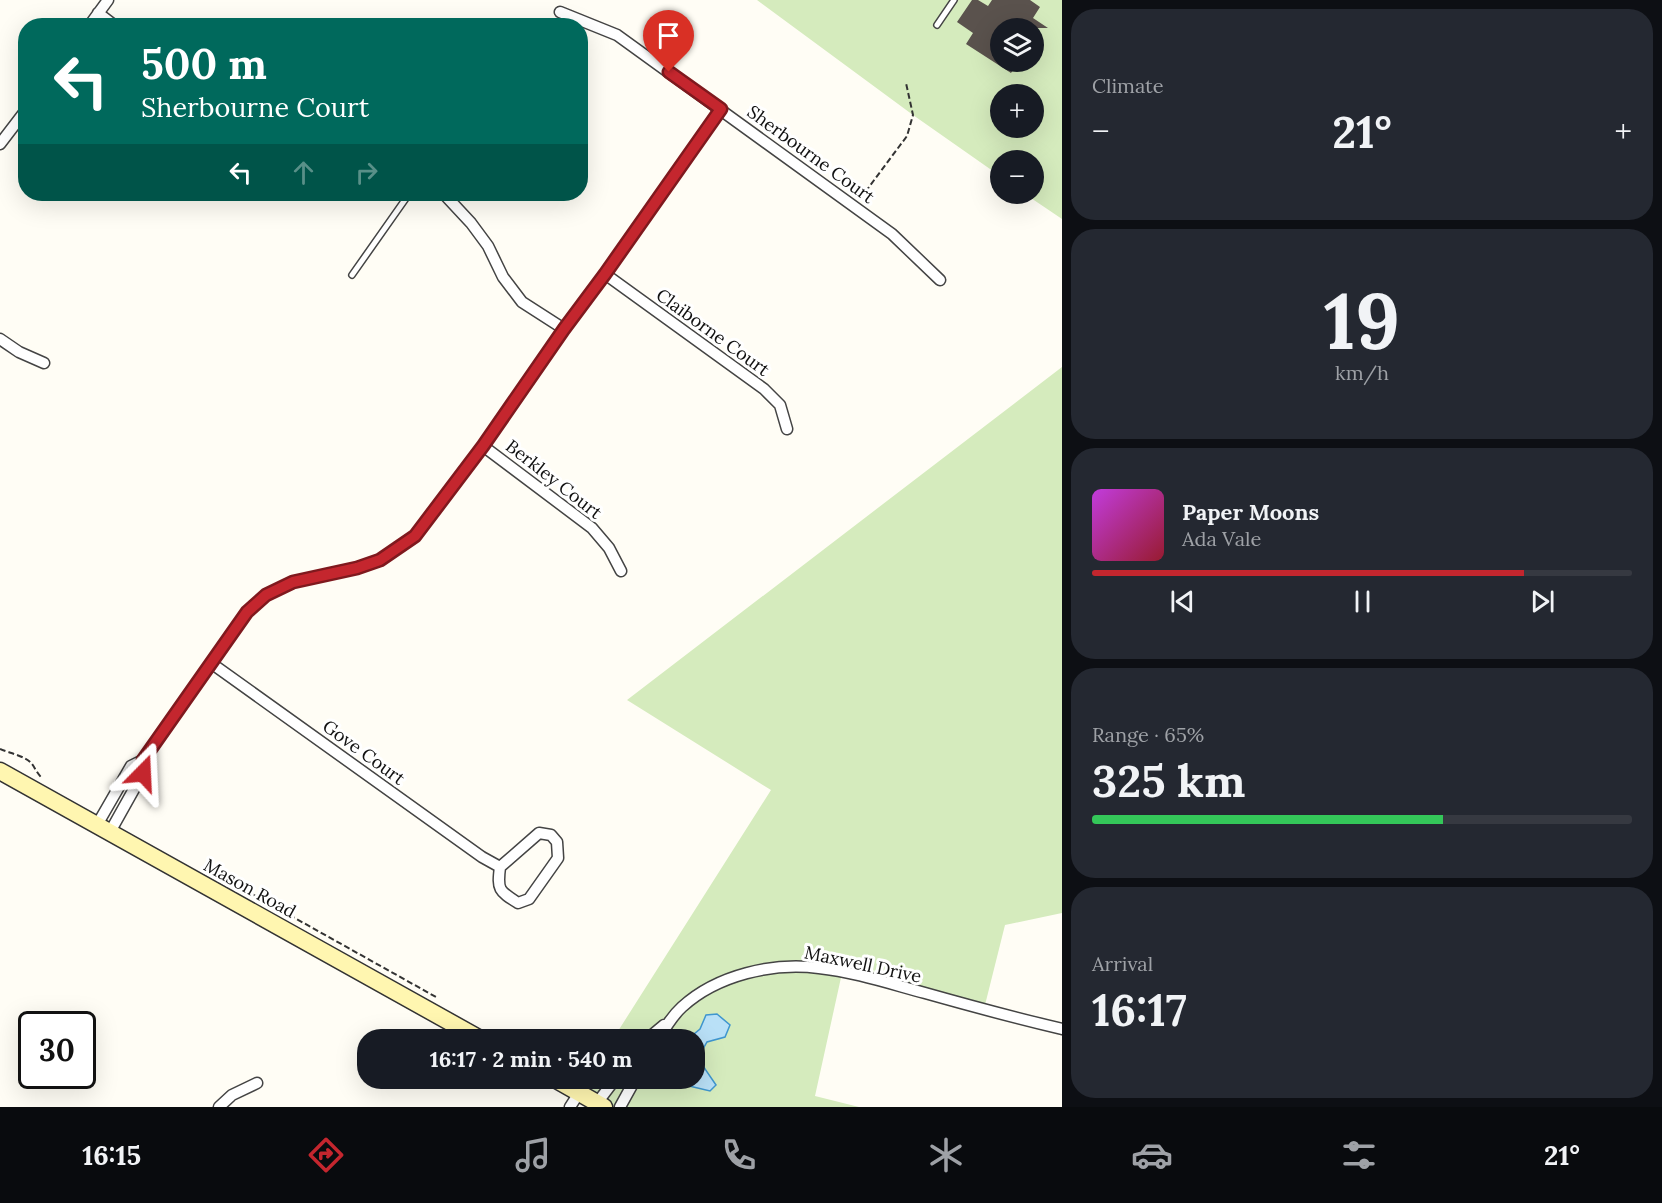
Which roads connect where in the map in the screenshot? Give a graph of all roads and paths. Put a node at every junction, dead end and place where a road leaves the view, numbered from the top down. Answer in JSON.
{"nodes":[{"id":1,"x":108,"y":0,"type":"edge"},
{"id":2,"x":954,"y":0,"type":"edge"},
{"id":3,"x":560,"y":12,"type":"dead end"},
{"id":4,"x":98,"y":13,"type":"junction"},
{"id":5,"x":95,"y":18,"type":"edge"},
{"id":6,"x":105,"y":18,"type":"edge"},
{"id":7,"x":575,"y":18,"type":"edge"},
{"id":8,"x":588,"y":23,"type":"edge"},
{"id":9,"x":937,"y":26,"type":"dead end"},
{"id":10,"x":906,"y":83,"type":"dead end"},
{"id":11,"x":721,"y":109,"type":"junction"},
{"id":12,"x":18,"y":120,"type":"edge"},
{"id":13,"x":0,"y":144,"type":"edge"},
{"id":14,"x":404,"y":201,"type":"edge"},
{"id":15,"x":451,"y":201,"type":"edge"},
{"id":16,"x":855,"y":207,"type":"junction"},
{"id":17,"x":605,"y":274,"type":"junction"},
{"id":18,"x":352,"y":275,"type":"dead end"},
{"id":19,"x":940,"y":280,"type":"dead end"},
{"id":20,"x":564,"y":329,"type":"junction"},
{"id":21,"x":0,"y":339,"type":"edge"},
{"id":22,"x":44,"y":363,"type":"dead end"},
{"id":23,"x":787,"y":429,"type":"dead end"},
{"id":24,"x":483,"y":446,"type":"junction"},
{"id":25,"x":621,"y":571,"type":"dead end"},
{"id":26,"x":212,"y":663,"type":"junction"},
{"id":27,"x":0,"y":749,"type":"edge"},
{"id":28,"x":0,"y":771,"type":"edge"},
{"id":29,"x":41,"y":777,"type":"dead end"},
{"id":30,"x":104,"y":828,"type":"junction"},
{"id":31,"x":500,"y":867,"type":"junction"},
{"id":32,"x":669,"y":1021,"type":"junction"},
{"id":33,"x":462,"y":1029,"type":"edge"},
{"id":34,"x":659,"y":1029,"type":"edge"},
{"id":35,"x":664,"y":1029,"type":"edge"},
{"id":36,"x":1062,"y":1029,"type":"edge"},
{"id":37,"x":257,"y":1083,"type":"dead end"},
{"id":38,"x":564,"y":1089,"type":"edge"},
{"id":39,"x":609,"y":1089,"type":"edge"},
{"id":40,"x":630,"y":1089,"type":"edge"},
{"id":41,"x":574,"y":1100,"type":"edge"},
{"id":42,"x":598,"y":1106,"type":"edge"},
{"id":43,"x":219,"y":1107,"type":"edge"},
{"id":44,"x":620,"y":1107,"type":"edge"}],
"edges":[{"from":1,"to":4,"type":"street"},
{"from":2,"to":9,"type":"lane"},
{"from":3,"to":7,"type":"street","name":"Sherbourne Court"},
{"from":4,"to":5,"type":"street"},
{"from":4,"to":6,"type":"street"},
{"from":8,"to":11,"type":"street","name":"Sherbourne Court"},
{"from":10,"to":16,"type":"path"},
{"from":11,"to":16,"type":"street","name":"Sherbourne Court"},
{"from":11,"to":17,"type":"street"},
{"from":12,"to":13,"type":"street"},
{"from":14,"to":18,"type":"lane"},
{"from":15,"to":20,"type":"street"},
{"from":16,"to":19,"type":"street","name":"Sherbourne Court"},
{"from":17,"to":20,"type":"street"},
{"from":17,"to":23,"type":"street","name":"Claiborne Court"},
{"from":20,"to":24,"type":"street"},
{"from":21,"to":22,"type":"street"},
{"from":24,"to":25,"type":"street","name":"Berkley Court"},
{"from":24,"to":26,"type":"street"},
{"from":26,"to":30,"type":"street"},
{"from":26,"to":31,"type":"street","name":"Gove Court"},
{"from":27,"to":29,"type":"path"},
{"from":28,"to":30,"type":"main road","name":"Mason Road"},
{"from":30,"to":33,"type":"main road","name":"Mason Road"},
{"from":31,"to":31,"type":"street"},
{"from":32,"to":34,"type":"street","name":"Maxwell Drive"},
{"from":32,"to":35,"type":"street","name":"Maxwell Drive"},
{"from":32,"to":36,"type":"street","name":"Maxwell Drive"},
{"from":37,"to":43,"type":"street"},
{"from":38,"to":41,"type":"main road"},
{"from":39,"to":42,"type":"street"},
{"from":40,"to":44,"type":"street"},
{"from":41,"to":42,"type":"main road"}]}
